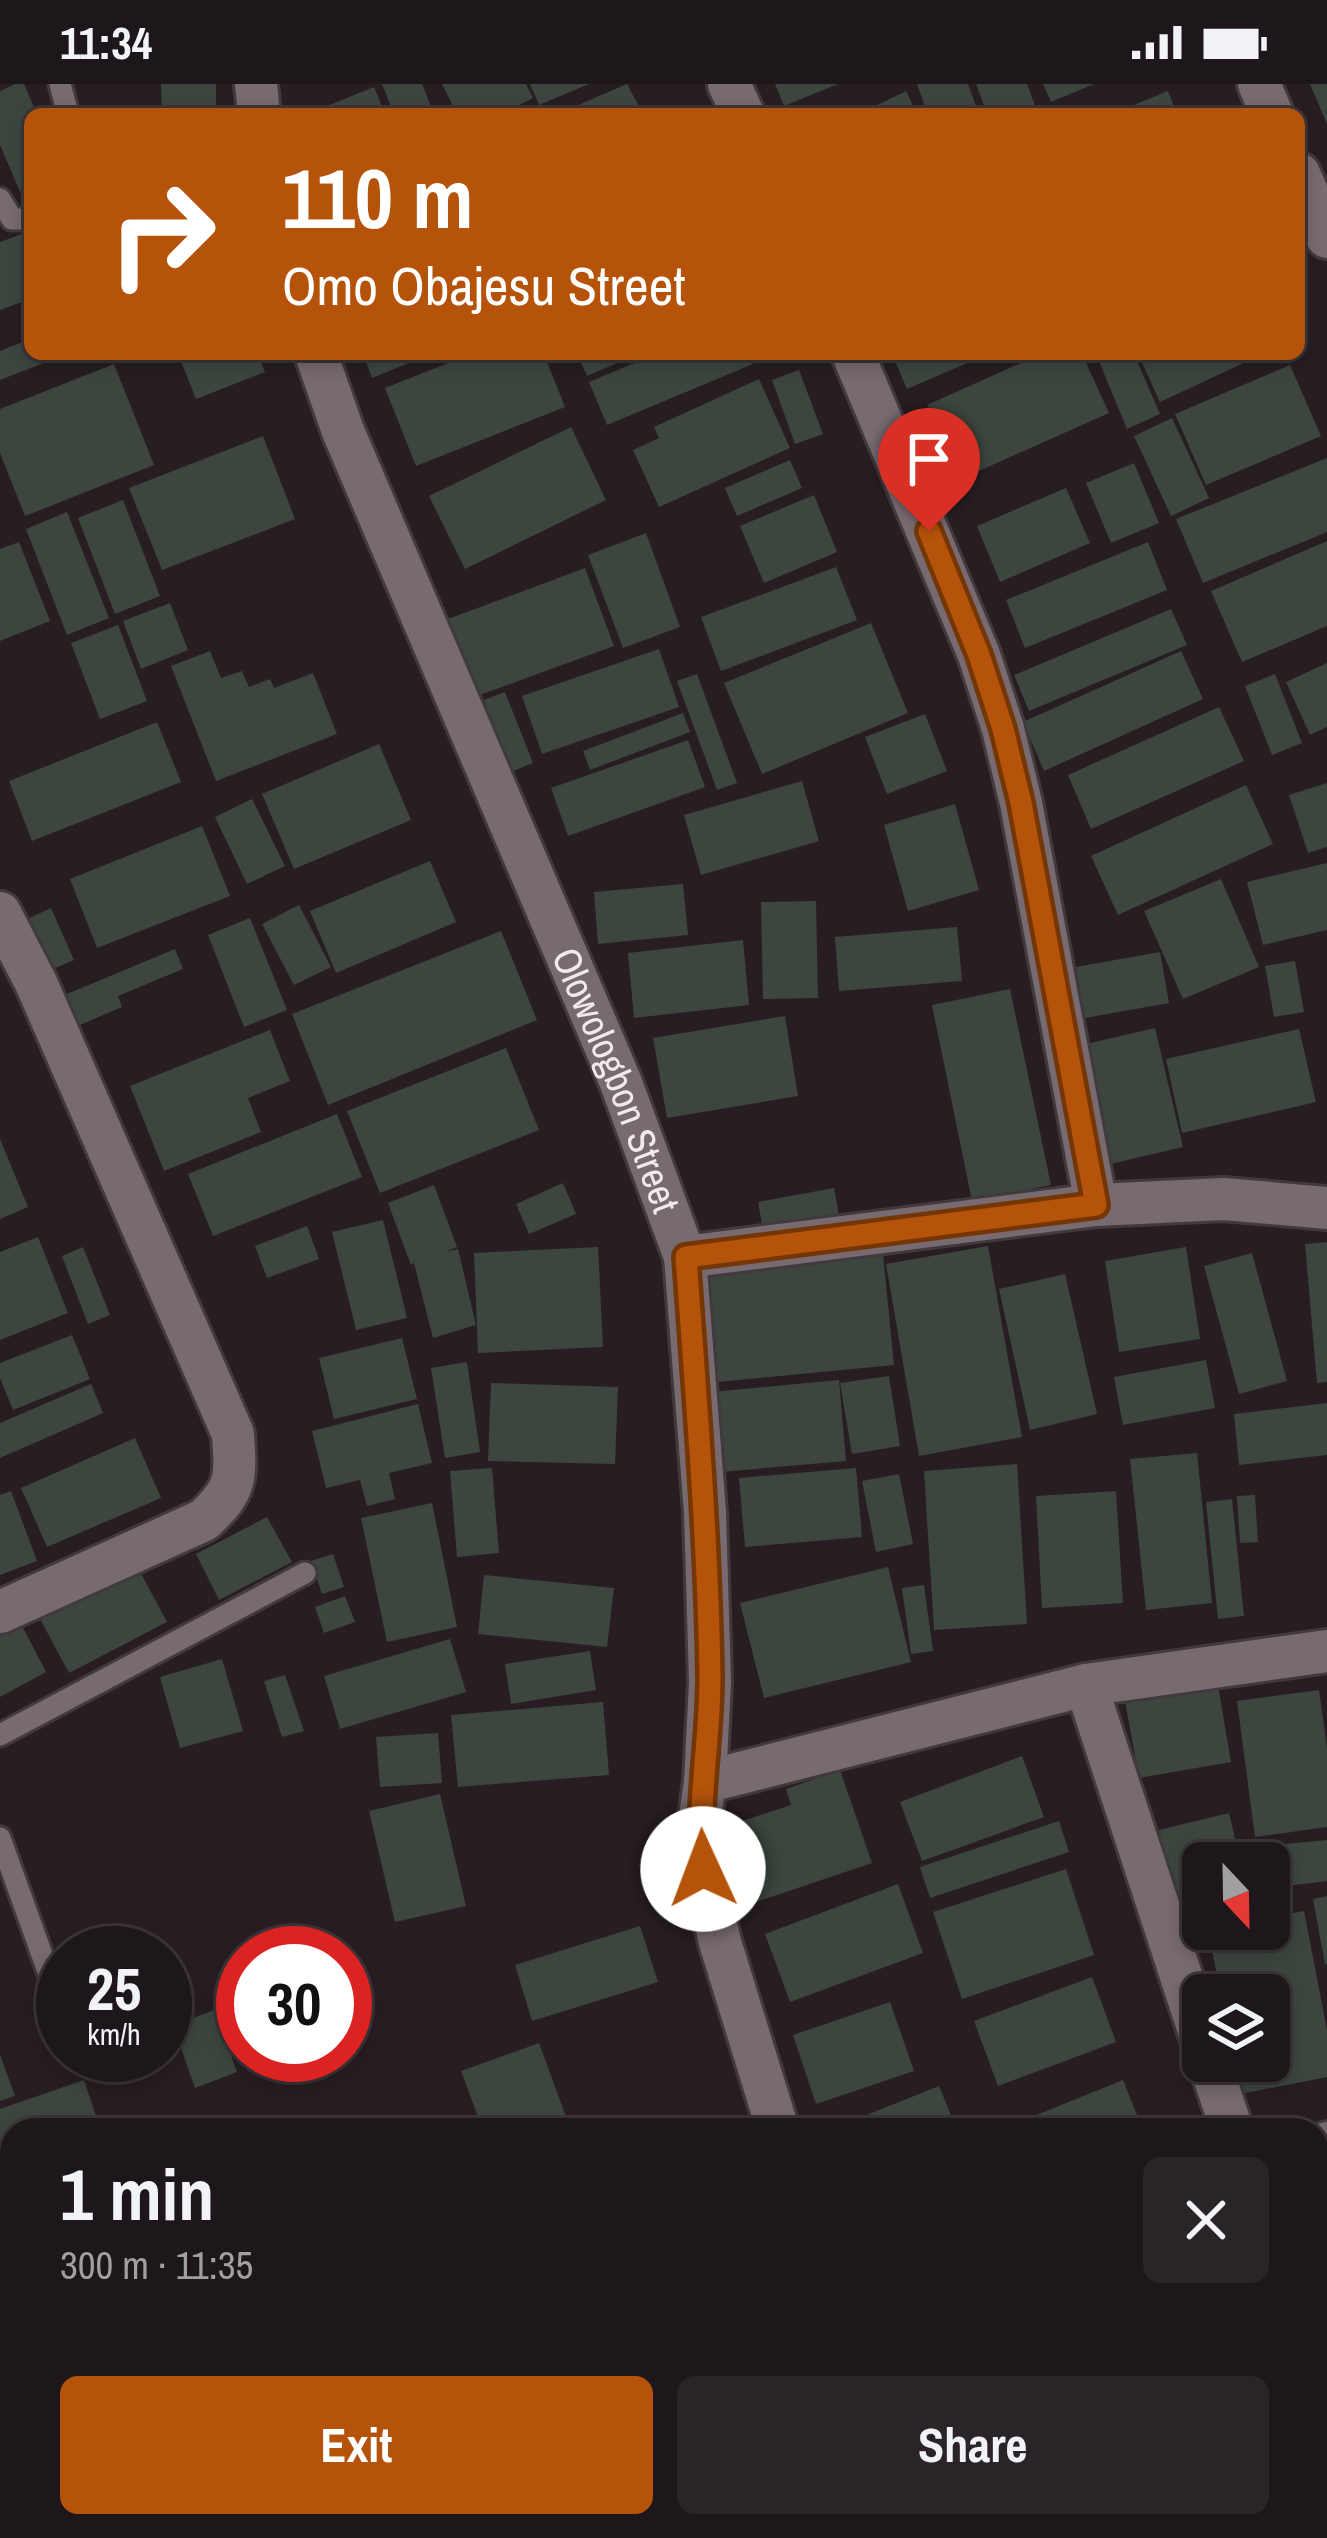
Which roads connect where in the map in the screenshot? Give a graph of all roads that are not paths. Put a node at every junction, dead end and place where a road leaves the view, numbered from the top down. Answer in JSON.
{"nodes":[{"id":1,"x":1305,"y":188,"type":"edge"},
{"id":2,"x":0,"y":199,"type":"edge"},
{"id":3,"x":24,"y":219,"type":"edge"},
{"id":4,"x":1327,"y":237,"type":"edge"},
{"id":5,"x":318,"y":360,"type":"edge"},
{"id":6,"x":856,"y":360,"type":"edge"},
{"id":7,"x":0,"y":913,"type":"edge"},
{"id":8,"x":1096,"y":1205,"type":"junction"},
{"id":9,"x":1327,"y":1208,"type":"edge"},
{"id":10,"x":686,"y":1257,"type":"junction"},
{"id":11,"x":305,"y":1573,"type":"dead end"},
{"id":12,"x":0,"y":1612,"type":"edge"},
{"id":13,"x":1327,"y":1651,"type":"edge"},
{"id":14,"x":1086,"y":1685,"type":"junction"},
{"id":15,"x":0,"y":1735,"type":"edge"},
{"id":16,"x":705,"y":1782,"type":"junction"},
{"id":17,"x":0,"y":1838,"type":"edge"},
{"id":18,"x":36,"y":1938,"type":"edge"},
{"id":19,"x":1182,"y":1979,"type":"edge"},
{"id":20,"x":1216,"y":2082,"type":"edge"},
{"id":21,"x":774,"y":2118,"type":"edge"},
{"id":22,"x":1228,"y":2118,"type":"edge"}],
"edges":[{"from":1,"to":4,"type":"street"},
{"from":2,"to":3,"type":"lane"},
{"from":5,"to":10,"type":"street","name":"Olowologbon Street"},
{"from":6,"to":8,"type":"street"},
{"from":7,"to":12,"type":"street"},
{"from":8,"to":9,"type":"street"},
{"from":8,"to":10,"type":"street"},
{"from":10,"to":16,"type":"street","name":"Olowologbon Street"},
{"from":11,"to":15,"type":"lane"},
{"from":13,"to":14,"type":"street"},
{"from":14,"to":16,"type":"street"},
{"from":14,"to":19,"type":"street"},
{"from":16,"to":21,"type":"street","name":"Olowologbon Street"},
{"from":17,"to":18,"type":"lane"},
{"from":20,"to":22,"type":"street"}]}
